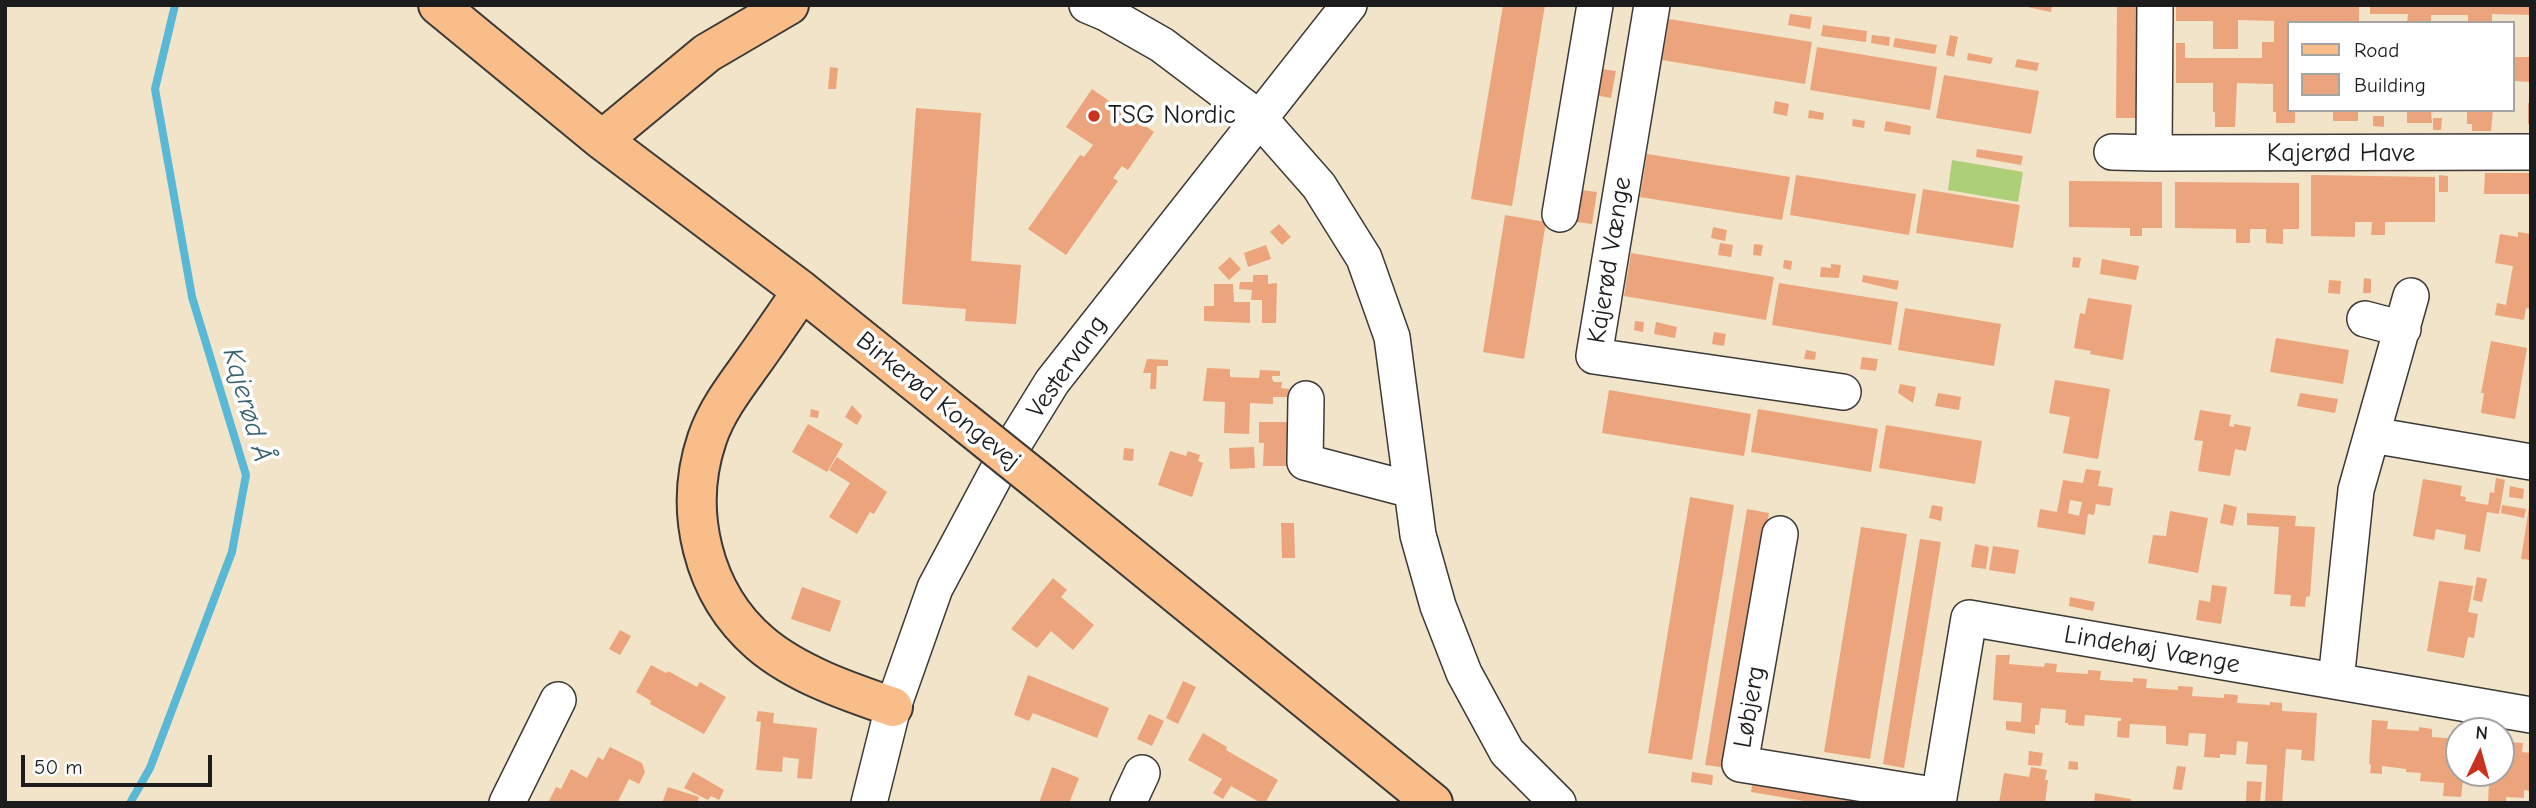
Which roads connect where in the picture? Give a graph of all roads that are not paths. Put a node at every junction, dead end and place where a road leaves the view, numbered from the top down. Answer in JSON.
{"nodes":[{"id":1,"x":438,"y":5,"type":"edge"},
{"id":2,"x":789,"y":5,"type":"edge"},
{"id":3,"x":1087,"y":5,"type":"edge"},
{"id":4,"x":1349,"y":5,"type":"edge"},
{"id":5,"x":1652,"y":5,"type":"edge"},
{"id":6,"x":2155,"y":5,"type":"edge"},
{"id":7,"x":1593,"y":19,"type":"edge"},
{"id":8,"x":1645,"y":42,"type":"junction"},
{"id":9,"x":1260,"y":119,"type":"junction"},
{"id":10,"x":602,"y":140,"type":"junction"},
{"id":11,"x":2112,"y":152,"type":"dead end"},
{"id":12,"x":2529,"y":152,"type":"dead end"},
{"id":13,"x":2154,"y":153,"type":"junction"},
{"id":14,"x":1560,"y":214,"type":"dead end"},
{"id":15,"x":802,"y":291,"type":"junction"},
{"id":16,"x":2365,"y":319,"type":"dead end"},
{"id":17,"x":1843,"y":392,"type":"dead end"},
{"id":18,"x":1306,"y":398,"type":"dead end"},
{"id":19,"x":2372,"y":435,"type":"junction"},
{"id":20,"x":2531,"y":462,"type":"edge"},
{"id":21,"x":1412,"y":490,"type":"junction"},
{"id":22,"x":1780,"y":534,"type":"dead end"},
{"id":23,"x":1969,"y":618,"type":"joint"},
{"id":24,"x":2336,"y":681,"type":"junction"},
{"id":25,"x":558,"y":700,"type":"dead end"},
{"id":26,"x":893,"y":708,"type":"junction"},
{"id":27,"x":2531,"y":715,"type":"edge"},
{"id":28,"x":1939,"y":799,"type":"edge"},
{"id":29,"x":507,"y":803,"type":"edge"},
{"id":30,"x":869,"y":803,"type":"edge"},
{"id":31,"x":1433,"y":803,"type":"edge"},
{"id":32,"x":1558,"y":803,"type":"edge"}],
"edges":[{"from":1,"to":10,"type":"main road","name":"Birkerød Kongevej"},
{"from":2,"to":10,"type":"main road"},
{"from":3,"to":9,"type":"street"},
{"from":4,"to":9,"type":"street","name":"Vestervang"},
{"from":5,"to":8,"type":"street","name":"Kajerød Vænge"},
{"from":6,"to":13,"type":"street"},
{"from":7,"to":8,"type":"street"},
{"from":7,"to":14,"type":"street"},
{"from":8,"to":17,"type":"street","name":"Kajerød Vænge"},
{"from":9,"to":21,"type":"street"},
{"from":9,"to":26,"type":"street","name":"Vestervang"},
{"from":10,"to":15,"type":"main road","name":"Birkerød Kongevej"},
{"from":11,"to":13,"type":"street","name":"Kajerød Have"},
{"from":12,"to":13,"type":"street","name":"Kajerød Have"},
{"from":15,"to":26,"type":"main road"},
{"from":15,"to":31,"type":"main road","name":"Birkerød Kongevej","bridge":true},
{"from":16,"to":19,"type":"street"},
{"from":18,"to":21,"type":"street"},
{"from":19,"to":20,"type":"street"},
{"from":19,"to":24,"type":"street"},
{"from":21,"to":32,"type":"street"},
{"from":22,"to":28,"type":"street","name":"Løbjerg"},
{"from":23,"to":24,"type":"street","name":"Lindehøj Vænge"},
{"from":23,"to":28,"type":"street","name":"Løbjerg"},
{"from":24,"to":27,"type":"street","name":"Lindehøj Vænge"},
{"from":25,"to":29,"type":"street"},
{"from":26,"to":30,"type":"street","name":"Vestervang"}]}
